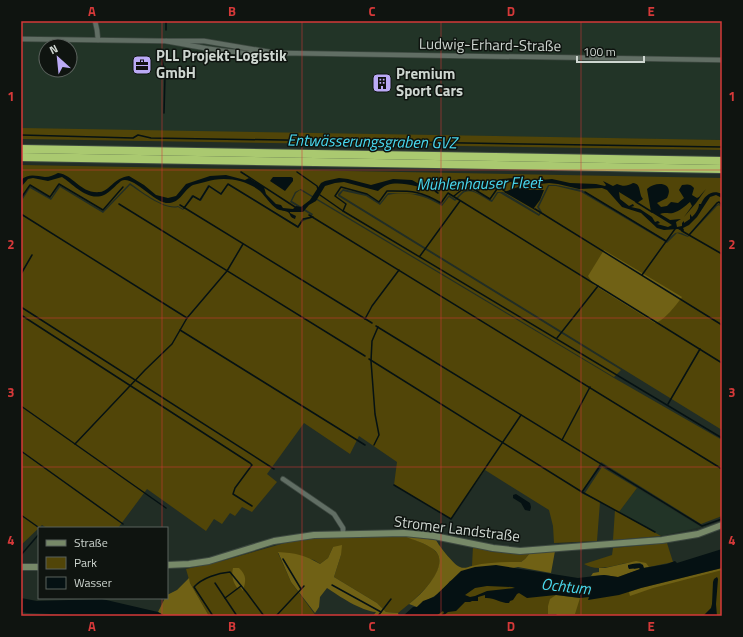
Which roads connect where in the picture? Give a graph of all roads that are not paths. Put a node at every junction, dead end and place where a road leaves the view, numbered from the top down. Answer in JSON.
{"nodes":[{"id":1,"x":95,"y":21,"type":"edge"},
{"id":2,"x":21,"y":39,"type":"edge"},
{"id":3,"x":98,"y":40,"type":"junction"},
{"id":4,"x":166,"y":41,"type":"junction"},
{"id":5,"x":281,"y":53,"type":"junction"},
{"id":6,"x":722,"y":60,"type":"edge"},
{"id":7,"x":21,"y":149,"type":"edge"},
{"id":8,"x":21,"y":157,"type":"edge"},
{"id":9,"x":722,"y":161,"type":"edge"},
{"id":10,"x":722,"y":169,"type":"edge"},
{"id":11,"x":283,"y":479,"type":"dead end"},
{"id":12,"x":722,"y":526,"type":"edge"},
{"id":13,"x":343,"y":534,"type":"junction"},
{"id":14,"x":168,"y":565,"type":"edge"},
{"id":15,"x":21,"y":567,"type":"edge"},
{"id":16,"x":38,"y":567,"type":"edge"}],
"edges":[{"from":1,"to":3,"type":"street"},
{"from":2,"to":3,"type":"street","name":"Ludwig-Erhard-Straße"},
{"from":3,"to":4,"type":"street","name":"Ludwig-Erhard-Straße"},
{"from":4,"to":5,"type":"street","name":"Ludwig-Erhard-Straße"},
{"from":4,"to":5,"type":"street","name":"Ludwig-Erhard-Straße"},
{"from":5,"to":6,"type":"street","name":"Ludwig-Erhard-Straße"},
{"from":7,"to":9,"type":"highway"},
{"from":8,"to":10,"type":"highway"},
{"from":11,"to":13,"type":"street"},
{"from":12,"to":13,"type":"main road","name":"Stromer Landstraße"},
{"from":13,"to":14,"type":"main road","name":"Stromer Landstraße"},
{"from":15,"to":16,"type":"main road"}]}
